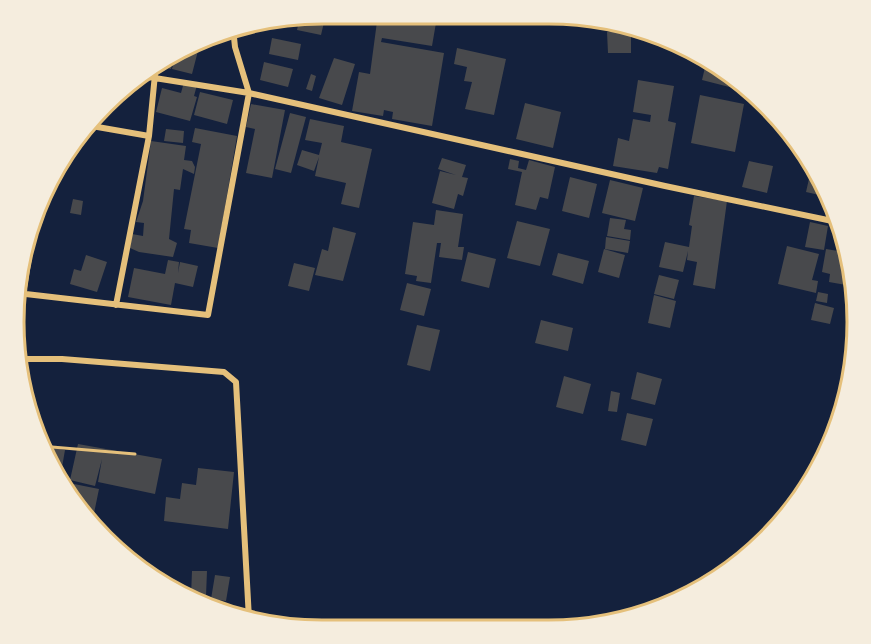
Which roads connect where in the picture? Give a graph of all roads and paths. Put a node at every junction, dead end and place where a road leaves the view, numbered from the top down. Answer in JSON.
{"nodes":[{"id":1,"x":234,"y":37,"type":"edge"},
{"id":2,"x":154,"y":78,"type":"joint"},
{"id":3,"x":249,"y":93,"type":"junction"},
{"id":4,"x":97,"y":127,"type":"edge"},
{"id":5,"x":149,"y":136,"type":"junction"},
{"id":6,"x":829,"y":220,"type":"edge"},
{"id":7,"x":26,"y":295,"type":"edge"},
{"id":8,"x":116,"y":305,"type":"junction"},
{"id":9,"x":27,"y":359,"type":"edge"},
{"id":10,"x":52,"y":447,"type":"edge"},
{"id":11,"x":135,"y":454,"type":"dead end"},
{"id":12,"x":249,"y":611,"type":"edge"}],
"edges":[{"from":1,"to":3,"type":"street"},
{"from":2,"to":3,"type":"street"},
{"from":2,"to":5,"type":"street"},
{"from":3,"to":6,"type":"street"},
{"from":3,"to":8,"type":"street"},
{"from":4,"to":5,"type":"street"},
{"from":5,"to":8,"type":"street"},
{"from":7,"to":8,"type":"street"},
{"from":9,"to":12,"type":"street"},
{"from":10,"to":11,"type":"path"}]}
